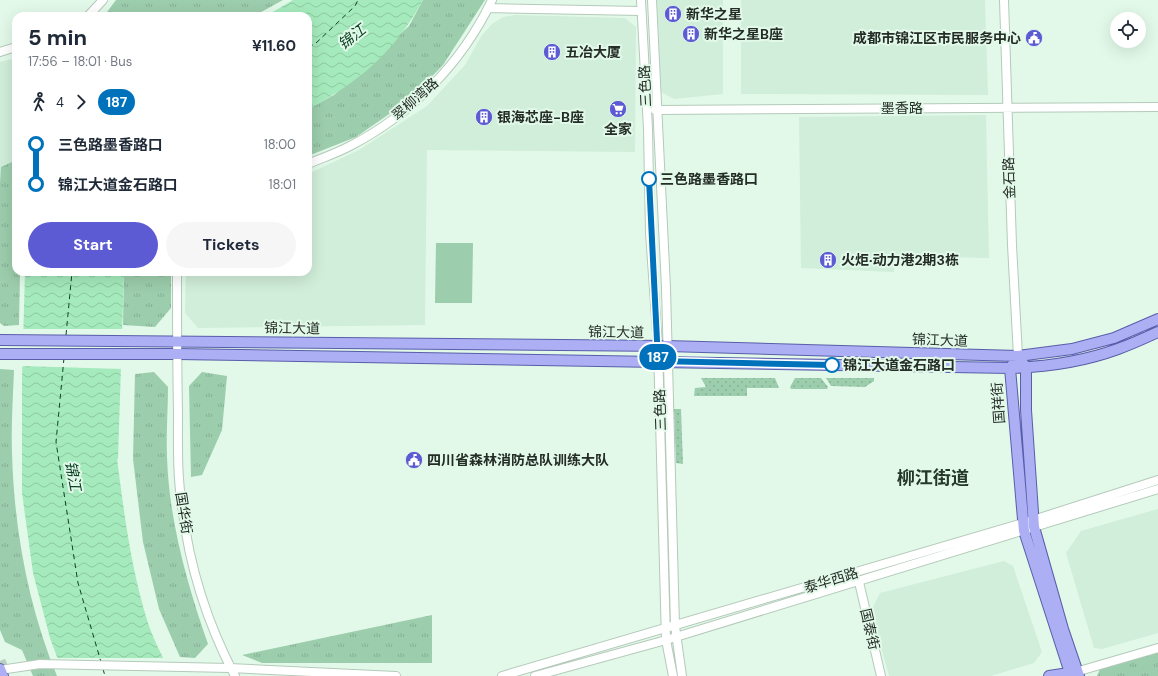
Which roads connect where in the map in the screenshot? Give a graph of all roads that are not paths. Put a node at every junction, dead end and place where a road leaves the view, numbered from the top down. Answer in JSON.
{"nodes":[{"id":1,"x":103,"y":0,"type":"edge"},
{"id":2,"x":492,"y":0,"type":"edge"},
{"id":3,"x":641,"y":0,"type":"edge"},
{"id":4,"x":652,"y":0,"type":"edge"},
{"id":5,"x":1004,"y":0,"type":"edge"},
{"id":6,"x":488,"y":8,"type":"junction"},
{"id":7,"x":641,"y":11,"type":"junction"},
{"id":8,"x":92,"y":12,"type":"edge"},
{"id":9,"x":12,"y":48,"type":"edge"},
{"id":10,"x":0,"y":52,"type":"edge"},
{"id":11,"x":1006,"y":107,"type":"junction"},
{"id":12,"x":1158,"y":107,"type":"edge"},
{"id":13,"x":647,"y":110,"type":"junction"},
{"id":14,"x":658,"y":110,"type":"junction"},
{"id":15,"x":312,"y":162,"type":"edge"},
{"id":16,"x":177,"y":276,"type":"edge"},
{"id":17,"x":1158,"y":319,"type":"edge"},
{"id":18,"x":1158,"y":332,"type":"edge"},
{"id":19,"x":2,"y":338,"type":"edge"},
{"id":20,"x":178,"y":341,"type":"junction"},
{"id":21,"x":662,"y":347,"type":"junction"},
{"id":22,"x":3,"y":353,"type":"edge"},
{"id":23,"x":177,"y":354,"type":"junction"},
{"id":24,"x":1018,"y":356,"type":"junction"},
{"id":25,"x":663,"y":361,"type":"junction"},
{"id":26,"x":1010,"y":368,"type":"junction"},
{"id":27,"x":1026,"y":368,"type":"junction"},
{"id":28,"x":1158,"y":480,"type":"edge"},
{"id":29,"x":1158,"y":489,"type":"edge"},
{"id":30,"x":1034,"y":524,"type":"junction"},
{"id":31,"x":1023,"y":527,"type":"junction"},
{"id":32,"x":859,"y":582,"type":"junction"},
{"id":33,"x":675,"y":626,"type":"junction"},
{"id":34,"x":666,"y":629,"type":"junction"},
{"id":35,"x":676,"y":638,"type":"junction"},
{"id":36,"x":666,"y":640,"type":"junction"},
{"id":37,"x":1158,"y":648,"type":"edge"},
{"id":38,"x":230,"y":668,"type":"junction"},
{"id":39,"x":0,"y":669,"type":"edge"},
{"id":40,"x":1074,"y":674,"type":"edge"},
{"id":41,"x":3,"y":676,"type":"edge"},
{"id":42,"x":235,"y":676,"type":"edge"},
{"id":43,"x":396,"y":676,"type":"edge"},
{"id":44,"x":502,"y":676,"type":"edge"},
{"id":45,"x":535,"y":676,"type":"edge"},
{"id":46,"x":672,"y":676,"type":"edge"},
{"id":47,"x":682,"y":676,"type":"edge"},
{"id":48,"x":881,"y":676,"type":"edge"},
{"id":49,"x":1049,"y":676,"type":"edge"},
{"id":50,"x":1058,"y":676,"type":"edge"}],
"edges":[{"from":1,"to":8,"type":"street"},
{"from":2,"to":6,"type":"street","name":"翠柳湾路"},
{"from":3,"to":7,"type":"street","name":"三色路"},
{"from":4,"to":14,"type":"street","name":"三色路"},
{"from":5,"to":11,"type":"street","name":"金石路"},
{"from":6,"to":7,"type":"street"},
{"from":6,"to":15,"type":"street","name":"翠柳湾路"},
{"from":7,"to":13,"type":"street","name":"三色路"},
{"from":9,"to":10,"type":"street"},
{"from":11,"to":12,"type":"street","name":"墨香路"},
{"from":11,"to":14,"type":"street","name":"墨香路"},
{"from":11,"to":24,"type":"street","name":"金石路"},
{"from":13,"to":14,"type":"street","name":"墨香路"},
{"from":13,"to":21,"type":"street","name":"三色路"},
{"from":14,"to":21,"type":"street","name":"三色路"},
{"from":16,"to":20,"type":"street"},
{"from":17,"to":24,"type":"main road","name":"锦江大道"},
{"from":18,"to":27,"type":"main road","name":"锦江大道"},
{"from":19,"to":20,"type":"main road","name":"锦江大道"},
{"from":20,"to":21,"type":"main road","name":"锦江大道"},
{"from":20,"to":23,"type":"street","name":"国华街"},
{"from":21,"to":24,"type":"main road","name":"锦江大道"},
{"from":21,"to":25,"type":"street","name":"三色路"},
{"from":22,"to":23,"type":"main road","name":"锦江大道"},
{"from":23,"to":25,"type":"main road","name":"锦江大道"},
{"from":23,"to":38,"type":"street","name":"国华街"},
{"from":24,"to":26,"type":"main road","name":"国祥街"},
{"from":24,"to":27,"type":"main road"},
{"from":25,"to":26,"type":"main road","name":"锦江大道"},
{"from":25,"to":33,"type":"street","name":"三色路"},
{"from":25,"to":34,"type":"street","name":"三色路"},
{"from":26,"to":27,"type":"main road","name":"锦江大道"},
{"from":26,"to":31,"type":"main road","name":"国祥街"},
{"from":27,"to":30,"type":"main road","name":"国祥街"},
{"from":28,"to":30,"type":"street","name":"泰华西路"},
{"from":29,"to":30,"type":"street","name":"泰华西路"},
{"from":30,"to":31,"type":"street","name":"泰华西路"},
{"from":30,"to":40,"type":"main road","name":"国祥街"},
{"from":31,"to":32,"type":"street","name":"泰华西路"},
{"from":31,"to":33,"type":"street","name":"泰华西路"},
{"from":31,"to":40,"type":"main road","name":"国祥街"},
{"from":32,"to":35,"type":"street","name":"泰华西路"},
{"from":32,"to":48,"type":"street","name":"国泰街"},
{"from":33,"to":34,"type":"street","name":"泰华西路"},
{"from":33,"to":35,"type":"street","name":"三色路"},
{"from":34,"to":36,"type":"street","name":"三色路"},
{"from":34,"to":44,"type":"street","name":"泰华西路"},
{"from":35,"to":36,"type":"street","name":"泰华西路"},
{"from":35,"to":47,"type":"street","name":"三色路"},
{"from":36,"to":45,"type":"street","name":"泰华西路"},
{"from":36,"to":46,"type":"street","name":"三色路"},
{"from":37,"to":40,"type":"street"},
{"from":38,"to":39,"type":"street"},
{"from":38,"to":42,"type":"street","name":"国华街"},
{"from":38,"to":43,"type":"street"},
{"from":39,"to":41,"type":"main road"},
{"from":40,"to":49,"type":"main road"},
{"from":40,"to":50,"type":"street"}]}
